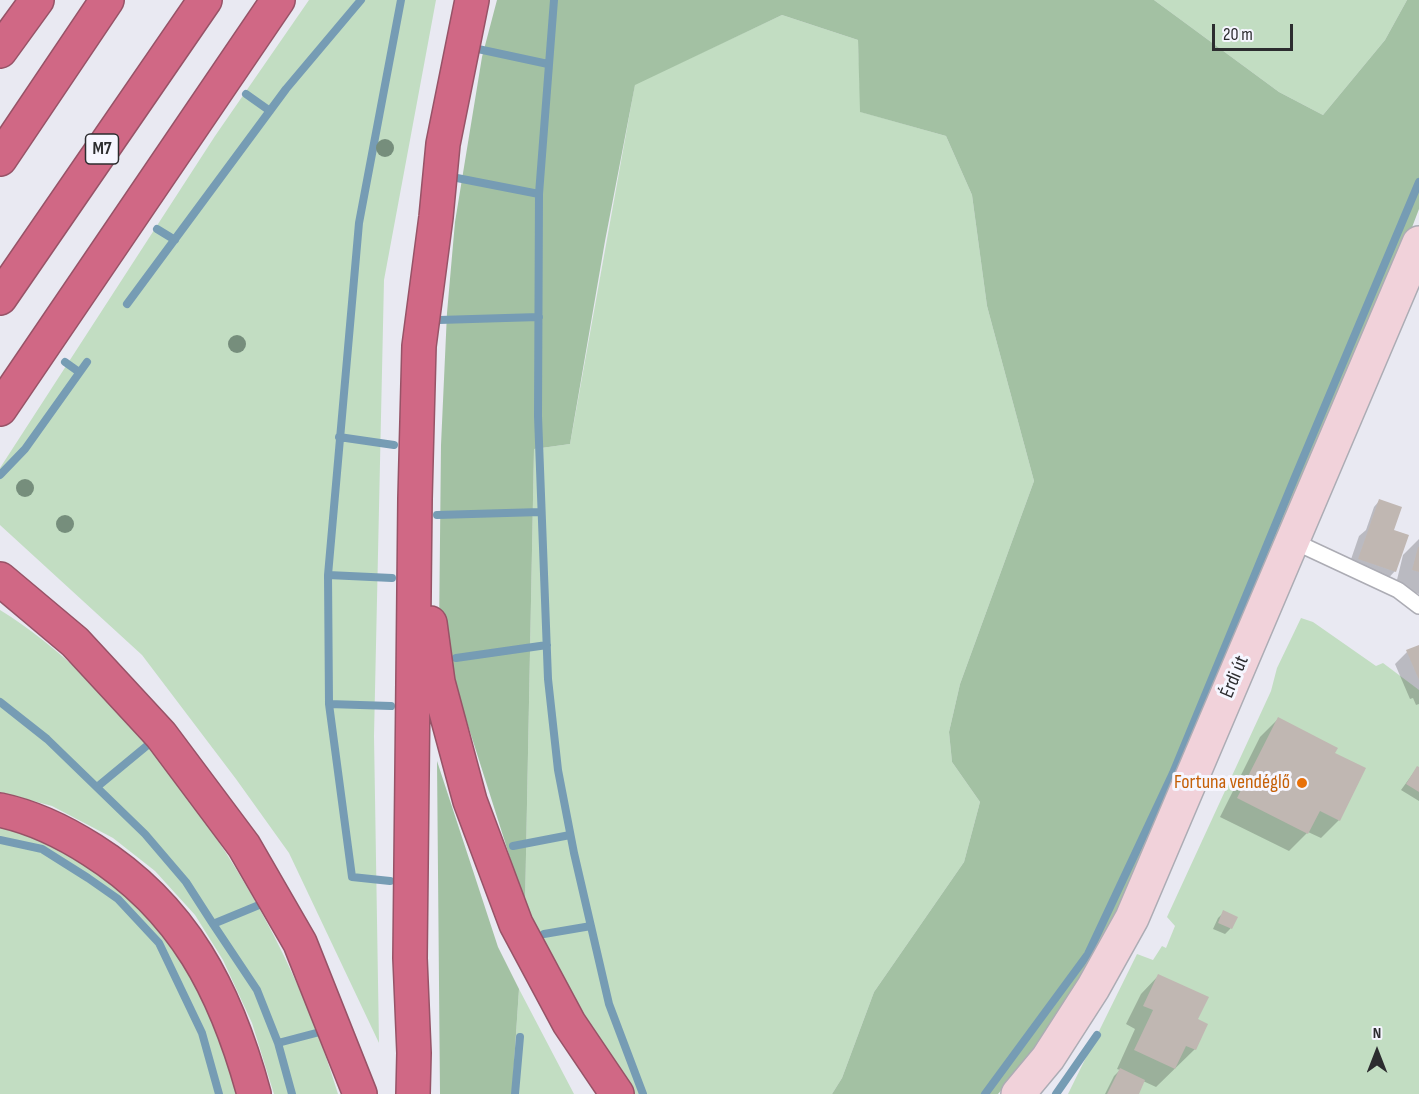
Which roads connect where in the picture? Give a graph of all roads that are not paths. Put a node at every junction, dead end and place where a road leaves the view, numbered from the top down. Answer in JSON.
{"nodes":[{"id":1,"x":17,"y":0,"type":"edge"},
{"id":2,"x":37,"y":0,"type":"edge"},
{"id":3,"x":107,"y":0,"type":"edge"},
{"id":4,"x":205,"y":0,"type":"edge"},
{"id":5,"x":278,"y":0,"type":"edge"},
{"id":6,"x":472,"y":0,"type":"edge"},
{"id":7,"x":0,"y":19,"type":"edge"},
{"id":8,"x":0,"y":51,"type":"edge"},
{"id":9,"x":0,"y":159,"type":"edge"},
{"id":10,"x":1419,"y":243,"type":"edge"},
{"id":11,"x":0,"y":298,"type":"edge"},
{"id":12,"x":0,"y":409,"type":"edge"},
{"id":13,"x":415,"y":499,"type":"junction"},
{"id":14,"x":1293,"y":541,"type":"junction"},
{"id":15,"x":0,"y":579,"type":"edge"},
{"id":16,"x":1419,"y":606,"type":"edge"},
{"id":17,"x":0,"y":810,"type":"edge"},
{"id":18,"x":254,"y":1094,"type":"edge"},
{"id":19,"x":360,"y":1094,"type":"edge"},
{"id":20,"x":413,"y":1094,"type":"edge"},
{"id":21,"x":617,"y":1094,"type":"edge"},
{"id":22,"x":1018,"y":1094,"type":"edge"}],
"edges":[{"from":1,"to":7,"type":"highway"},
{"from":2,"to":8,"type":"highway"},
{"from":3,"to":9,"type":"highway"},
{"from":4,"to":11,"type":"highway","number":"M7"},
{"from":5,"to":12,"type":"highway"},
{"from":6,"to":13,"type":"highway"},
{"from":10,"to":14,"type":"main road","name":"Érdi út"},
{"from":13,"to":20,"type":"highway"},
{"from":13,"to":21,"type":"highway"},
{"from":14,"to":16,"type":"lane"},
{"from":14,"to":22,"type":"main road","name":"Érdi út"},
{"from":15,"to":19,"type":"highway"},
{"from":17,"to":18,"type":"highway"}]}
